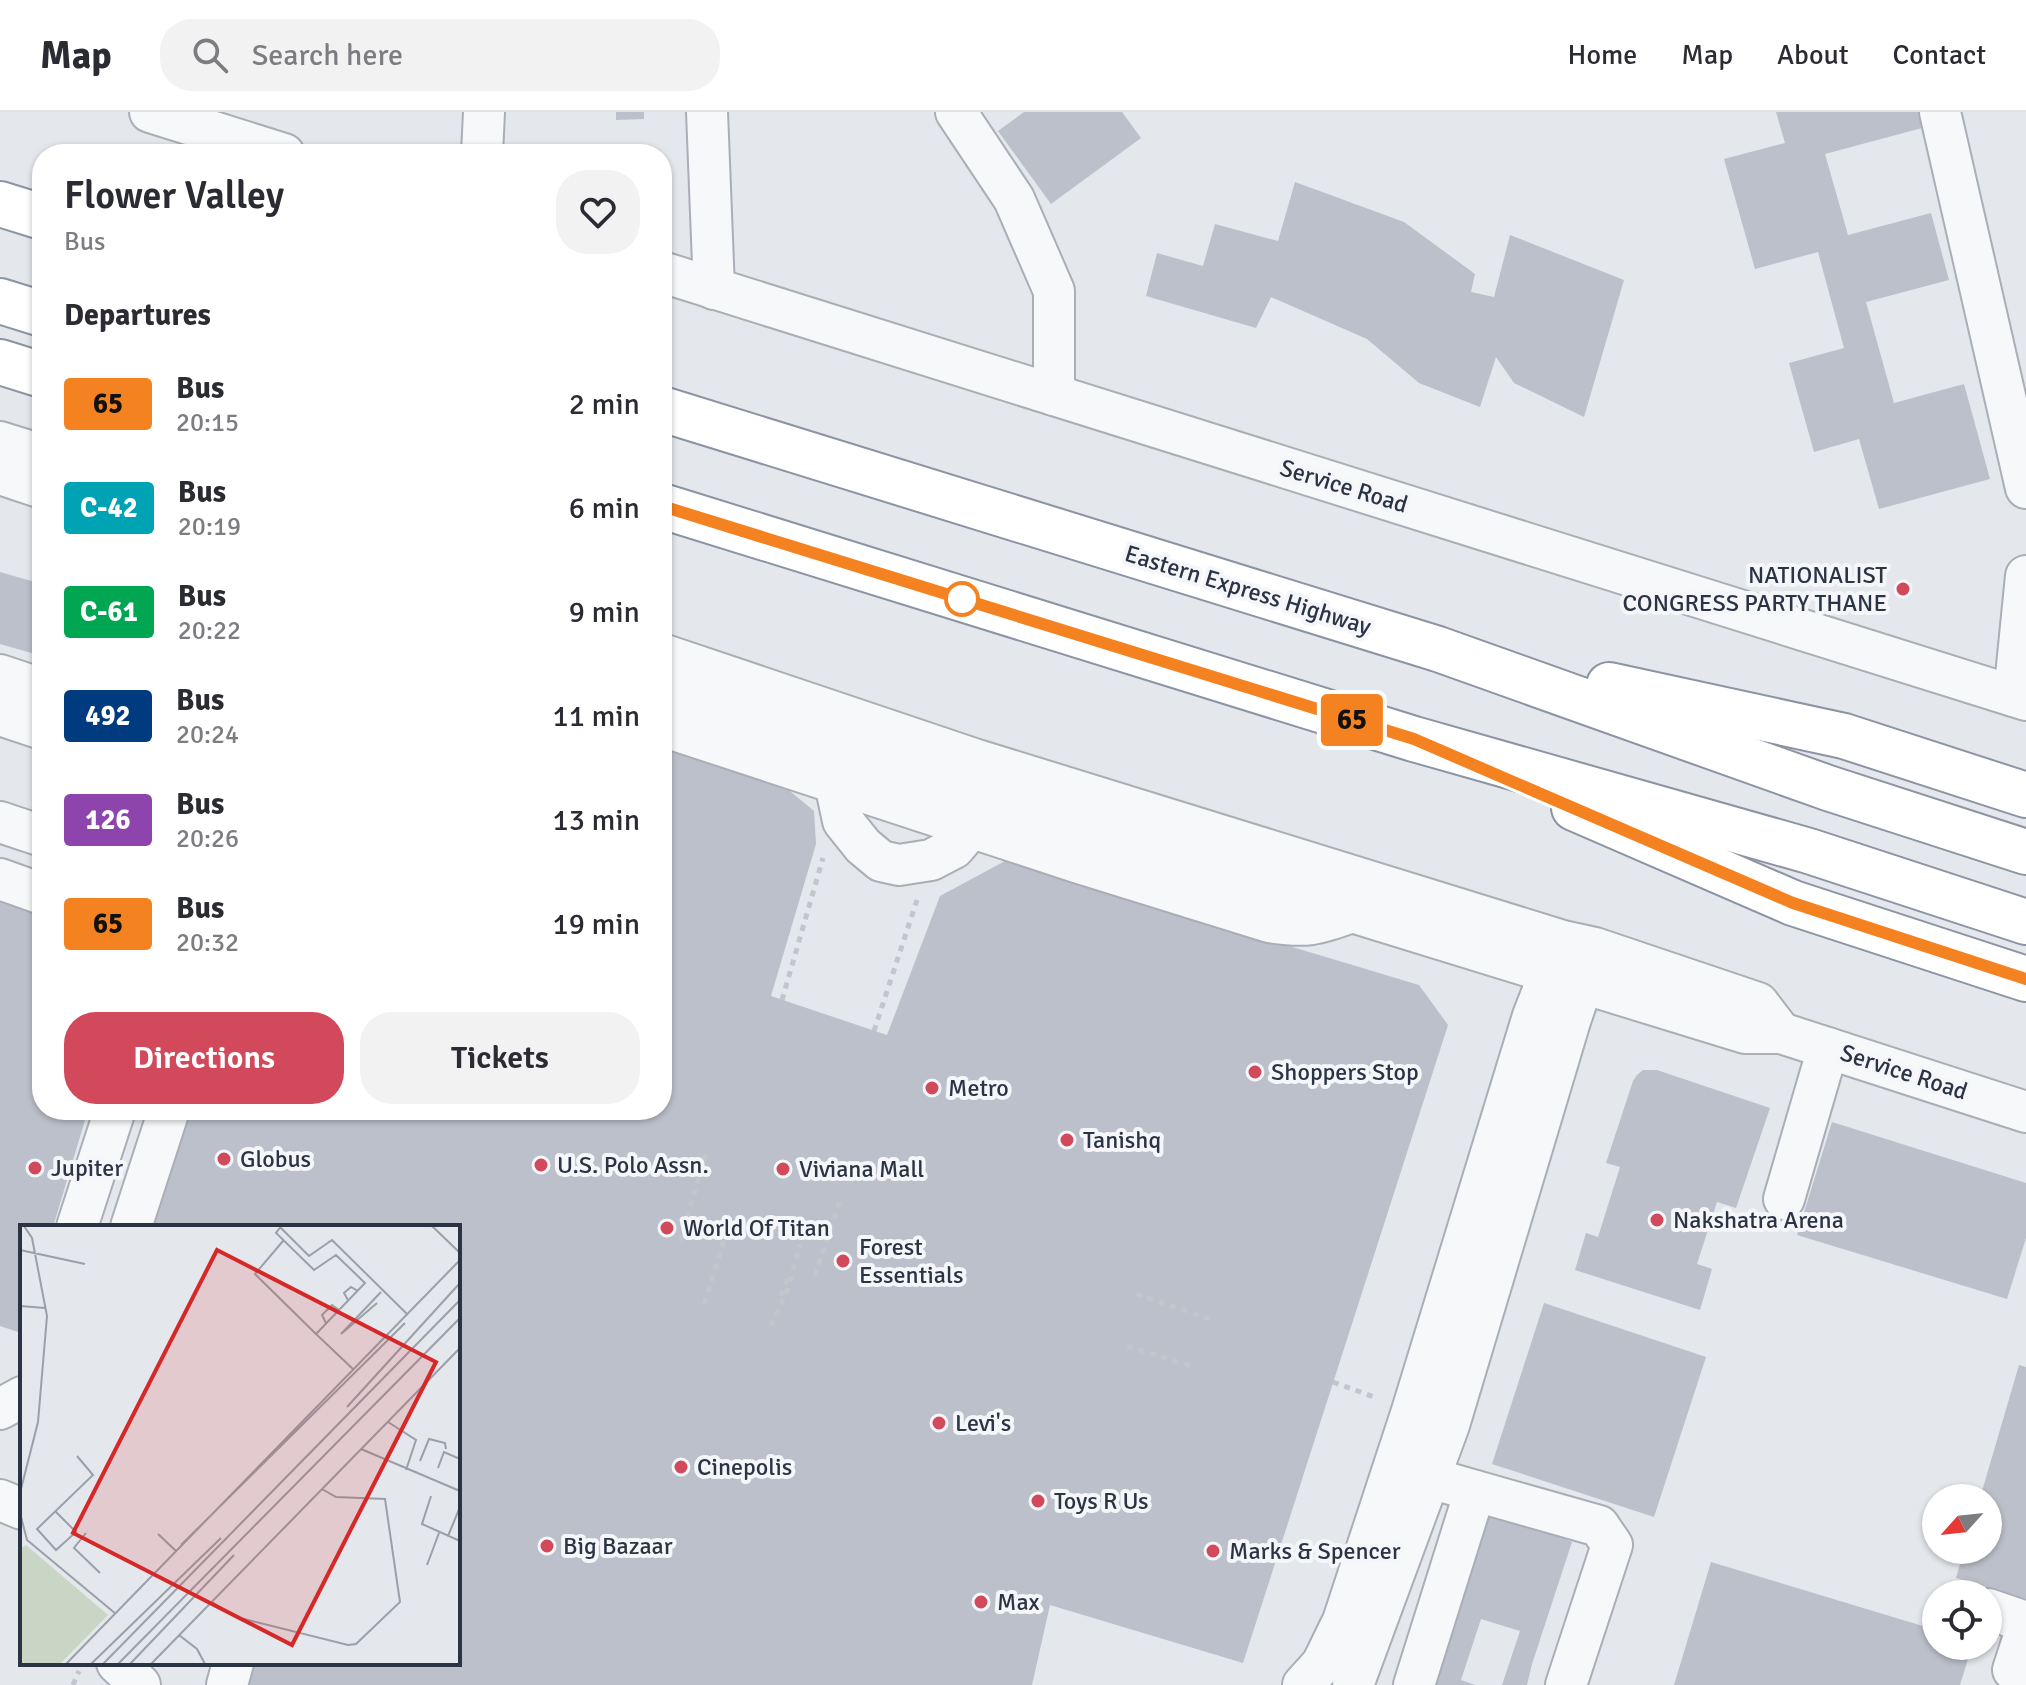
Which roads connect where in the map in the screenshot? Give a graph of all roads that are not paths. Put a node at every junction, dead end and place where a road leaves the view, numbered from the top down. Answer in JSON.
{"nodes":[{"id":1,"x":150,"y":112,"type":"edge"},
{"id":2,"x":484,"y":112,"type":"edge"},
{"id":3,"x":707,"y":112,"type":"edge"},
{"id":4,"x":956,"y":112,"type":"edge"},
{"id":5,"x":1940,"y":112,"type":"edge"},
{"id":6,"x":252,"y":144,"type":"edge"},
{"id":7,"x":482,"y":144,"type":"edge"},
{"id":8,"x":0,"y":204,"type":"edge"},
{"id":9,"x":32,"y":214,"type":"edge"},
{"id":10,"x":672,"y":275,"type":"edge"},
{"id":11,"x":714,"y":289,"type":"junction"},
{"id":12,"x":0,"y":301,"type":"edge"},
{"id":13,"x":32,"y":311,"type":"edge"},
{"id":14,"x":0,"y":362,"type":"edge"},
{"id":15,"x":32,"y":372,"type":"edge"},
{"id":16,"x":1054,"y":395,"type":"junction"},
{"id":17,"x":672,"y":412,"type":"edge"},
{"id":18,"x":0,"y":442,"type":"edge"},
{"id":19,"x":32,"y":452,"type":"edge"},
{"id":20,"x":0,"y":474,"type":"edge"},
{"id":21,"x":32,"y":485,"type":"edge"},
{"id":22,"x":2026,"y":488,"type":"edge"},
{"id":23,"x":672,"y":509,"type":"edge"},
{"id":24,"x":2026,"y":576,"type":"edge"},
{"id":25,"x":1438,"y":649,"type":"junction"},
{"id":26,"x":672,"y":657,"type":"edge"},
{"id":27,"x":0,"y":675,"type":"edge"},
{"id":28,"x":32,"y":686,"type":"edge"},
{"id":29,"x":672,"y":698,"type":"edge"},
{"id":30,"x":2020,"y":698,"type":"edge"},
{"id":31,"x":0,"y":715,"type":"edge"},
{"id":32,"x":32,"y":726,"type":"edge"},
{"id":33,"x":672,"y":729,"type":"edge"},
{"id":34,"x":1414,"y":739,"type":"junction"},
{"id":35,"x":835,"y":783,"type":"junction"},
{"id":36,"x":2026,"y":795,"type":"edge"},
{"id":37,"x":980,"y":812,"type":"junction"},
{"id":38,"x":0,"y":822,"type":"edge"},
{"id":39,"x":32,"y":833,"type":"edge"},
{"id":40,"x":2026,"y":852,"type":"edge"},
{"id":41,"x":0,"y":879,"type":"edge"},
{"id":42,"x":32,"y":890,"type":"edge"},
{"id":43,"x":2026,"y":922,"type":"edge"},
{"id":44,"x":1573,"y":961,"type":"junction"},
{"id":45,"x":2026,"y":979,"type":"edge"},
{"id":46,"x":1828,"y":1048,"type":"junction"},
{"id":47,"x":2026,"y":1112,"type":"edge"},
{"id":48,"x":112,"y":1120,"type":"edge"},
{"id":49,"x":166,"y":1120,"type":"edge"},
{"id":50,"x":1784,"y":1199,"type":"dead end"},
{"id":51,"x":78,"y":1225,"type":"edge"},
{"id":52,"x":132,"y":1225,"type":"edge"},
{"id":53,"x":20,"y":1399,"type":"edge"},
{"id":54,"x":0,"y":1409,"type":"edge"},
{"id":55,"x":1412,"y":1470,"type":"junction"},
{"id":56,"x":1475,"y":1491,"type":"junction"},
{"id":57,"x":1579,"y":1560,"type":"dead end"},
{"id":58,"x":2002,"y":1614,"type":"edge"},
{"id":59,"x":2026,"y":1622,"type":"edge"},
{"id":60,"x":2026,"y":1630,"type":"edge"},
{"id":61,"x":119,"y":1665,"type":"edge"},
{"id":62,"x":232,"y":1665,"type":"edge"},
{"id":63,"x":2015,"y":1677,"type":"edge"},
{"id":64,"x":140,"y":1685,"type":"edge"},
{"id":65,"x":227,"y":1685,"type":"edge"},
{"id":66,"x":1303,"y":1685,"type":"edge"},
{"id":67,"x":1353,"y":1685,"type":"edge"},
{"id":68,"x":1414,"y":1685,"type":"edge"},
{"id":69,"x":1541,"y":1685,"type":"edge"},
{"id":70,"x":1566,"y":1685,"type":"edge"}],
"edges":[{"from":1,"to":6,"type":"street"},
{"from":2,"to":7,"type":"street"},
{"from":3,"to":11,"type":"street"},
{"from":4,"to":16,"type":"street"},
{"from":5,"to":22,"type":"street"},
{"from":8,"to":9,"type":"highway"},
{"from":10,"to":11,"type":"street","name":"Service Road"},
{"from":11,"to":16,"type":"street","name":"Service Road"},
{"from":12,"to":13,"type":"highway"},
{"from":14,"to":15,"type":"highway"},
{"from":16,"to":30,"type":"street","name":"Service Road"},
{"from":17,"to":25,"type":"highway","name":"Eastern Express Highway"},
{"from":18,"to":19,"type":"street"},
{"from":20,"to":21,"type":"street"},
{"from":23,"to":34,"type":"highway"},
{"from":24,"to":30,"type":"street"},
{"from":25,"to":36,"type":"highway"},
{"from":25,"to":40,"type":"highway","name":"Eastern Express Highway"},
{"from":26,"to":44,"type":"street","name":"Service Road"},
{"from":27,"to":28,"type":"street"},
{"from":29,"to":37,"type":"street","name":"Service Road"},
{"from":31,"to":32,"type":"street"},
{"from":33,"to":35,"type":"street"},
{"from":34,"to":43,"type":"highway"},
{"from":34,"to":45,"type":"highway"},
{"from":35,"to":37,"type":"street"},
{"from":35,"to":37,"type":"street"},
{"from":37,"to":44,"type":"street","name":"Service Road"},
{"from":38,"to":39,"type":"street"},
{"from":41,"to":42,"type":"street"},
{"from":44,"to":46,"type":"street","name":"Service Road"},
{"from":44,"to":55,"type":"street"},
{"from":46,"to":47,"type":"street","name":"Service Road"},
{"from":46,"to":50,"type":"street"},
{"from":48,"to":51,"type":"street"},
{"from":49,"to":52,"type":"street"},
{"from":53,"to":54,"type":"street"},
{"from":55,"to":56,"type":"street"},
{"from":55,"to":66,"type":"street"},
{"from":55,"to":67,"type":"street"},
{"from":56,"to":68,"type":"street"},
{"from":56,"to":70,"type":"street"},
{"from":57,"to":69,"type":"street"},
{"from":58,"to":59,"type":"street"},
{"from":60,"to":63,"type":"street"},
{"from":61,"to":64,"type":"street"},
{"from":62,"to":65,"type":"street"}]}
